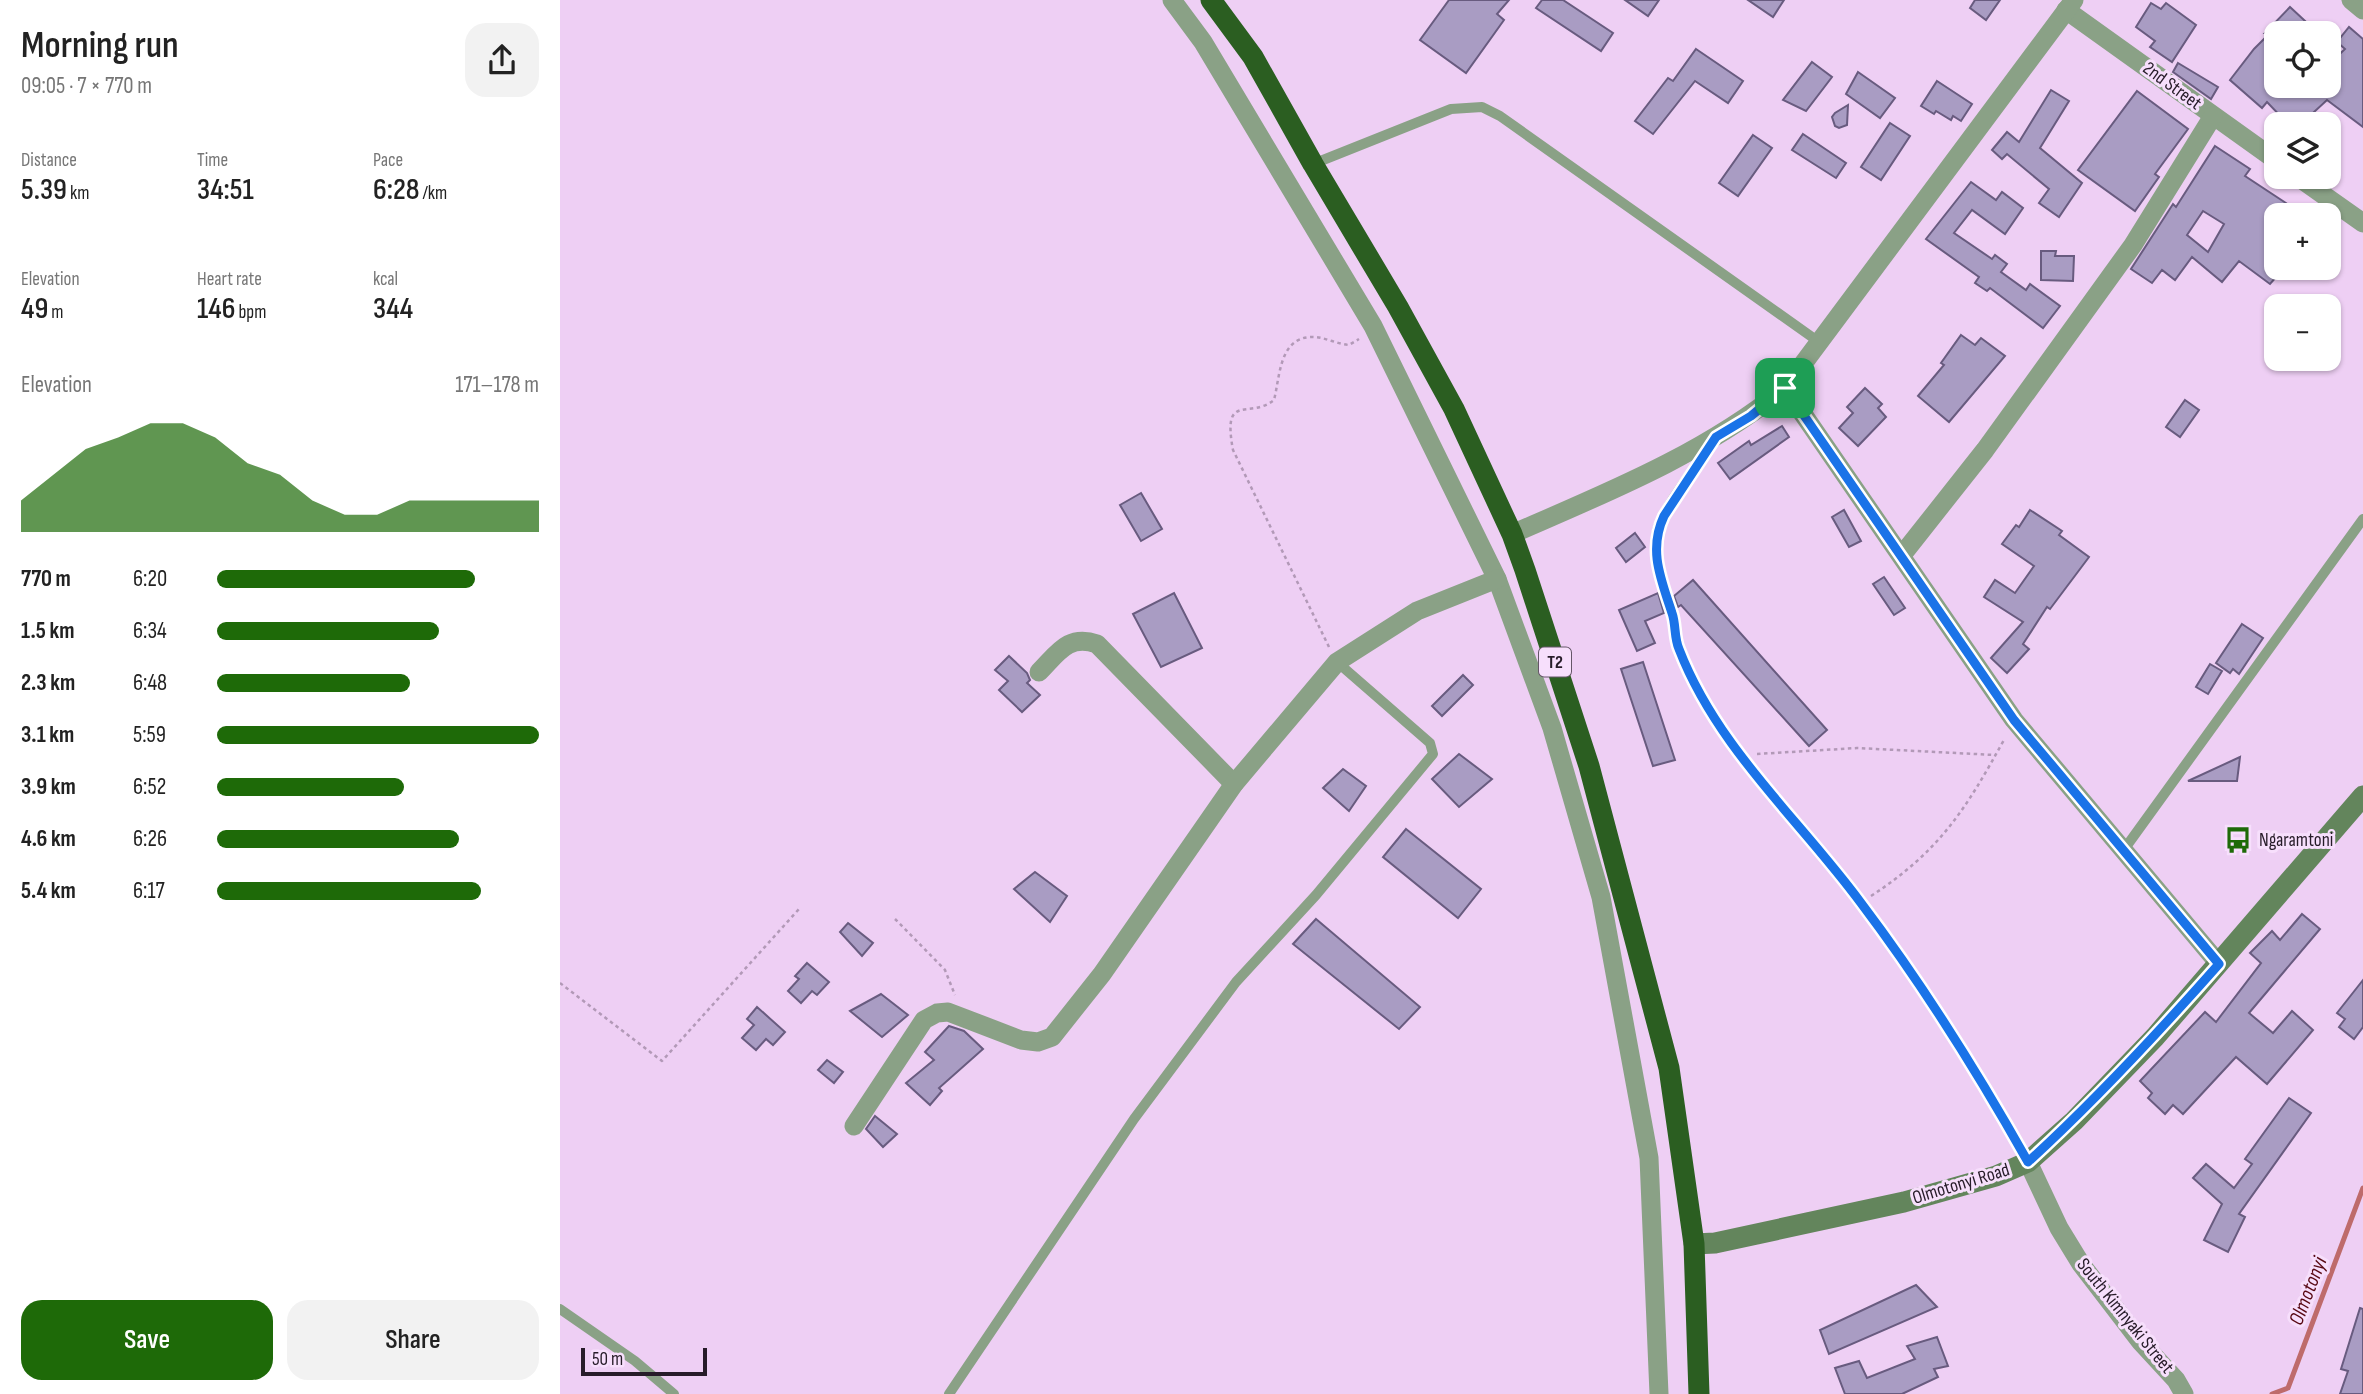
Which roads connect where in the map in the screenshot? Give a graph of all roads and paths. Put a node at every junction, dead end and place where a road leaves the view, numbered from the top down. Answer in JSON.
{"nodes":[{"id":1,"x":1172,"y":0,"type":"edge"},
{"id":2,"x":1211,"y":0,"type":"edge"},
{"id":3,"x":2350,"y":0,"type":"edge"},
{"id":4,"x":2070,"y":5,"type":"edge"},
{"id":5,"x":2363,"y":10,"type":"edge"},
{"id":6,"x":2213,"y":116,"type":"junction"},
{"id":7,"x":2264,"y":153,"type":"edge"},
{"id":8,"x":1313,"y":164,"type":"junction"},
{"id":9,"x":2315,"y":189,"type":"edge"},
{"id":10,"x":2363,"y":223,"type":"edge"},
{"id":11,"x":1373,"y":326,"type":"junction"},
{"id":12,"x":1819,"y":342,"type":"junction"},
{"id":13,"x":1785,"y":388,"type":"junction"},
{"id":14,"x":1716,"y":437,"type":"junction"},
{"id":15,"x":2363,"y":519,"type":"edge"},
{"id":16,"x":1512,"y":534,"type":"junction"},
{"id":17,"x":1902,"y":555,"type":"junction"},
{"id":18,"x":1497,"y":579,"type":"junction"},
{"id":19,"x":1337,"y":662,"type":"junction"},
{"id":20,"x":1040,"y":672,"type":"dead end"},
{"id":21,"x":2014,"y":720,"type":"junction"},
{"id":22,"x":1740,"y":755,"type":"junction"},
{"id":23,"x":1996,"y":755,"type":"junction"},
{"id":24,"x":1234,"y":784,"type":"junction"},
{"id":25,"x":2363,"y":796,"type":"edge"},
{"id":26,"x":2123,"y":852,"type":"junction"},
{"id":27,"x":1861,"y":902,"type":"junction"},
{"id":28,"x":799,"y":909,"type":"dead end"},
{"id":29,"x":895,"y":919,"type":"dead end"},
{"id":30,"x":2219,"y":964,"type":"junction"},
{"id":31,"x":560,"y":983,"type":"edge"},
{"id":32,"x":961,"y":1015,"type":"junction"},
{"id":33,"x":854,"y":1126,"type":"dead end"},
{"id":34,"x":2028,"y":1162,"type":"junction"},
{"id":35,"x":1694,"y":1244,"type":"junction"},
{"id":36,"x":560,"y":1309,"type":"edge"},
{"id":37,"x":674,"y":1394,"type":"edge"},
{"id":38,"x":949,"y":1394,"type":"edge"},
{"id":39,"x":1659,"y":1394,"type":"edge"},
{"id":40,"x":1699,"y":1394,"type":"edge"},
{"id":41,"x":2184,"y":1394,"type":"edge"}],
"edges":[{"from":1,"to":11,"type":"street"},
{"from":2,"to":8,"type":"highway","number":"T2"},
{"from":3,"to":5,"type":"street"},
{"from":4,"to":6,"type":"street","name":"2nd Street"},
{"from":4,"to":12,"type":"street"},
{"from":6,"to":7,"type":"street","name":"2nd Street"},
{"from":6,"to":17,"type":"street"},
{"from":8,"to":12,"type":"lane"},
{"from":8,"to":16,"type":"highway","number":"T2"},
{"from":9,"to":10,"type":"street"},
{"from":11,"to":18,"type":"street"},
{"from":11,"to":19,"type":"path"},
{"from":12,"to":13,"type":"street"},
{"from":13,"to":14,"type":"street"},
{"from":13,"to":17,"type":"street"},
{"from":14,"to":16,"type":"street"},
{"from":14,"to":22,"type":"lane"},
{"from":15,"to":26,"type":"lane"},
{"from":16,"to":35,"type":"highway","number":"T2"},
{"from":17,"to":21,"type":"street"},
{"from":18,"to":19,"type":"street"},
{"from":18,"to":39,"type":"street"},
{"from":19,"to":24,"type":"street"},
{"from":19,"to":38,"type":"lane"},
{"from":20,"to":24,"type":"street"},
{"from":21,"to":23,"type":"path"},
{"from":21,"to":26,"type":"street"},
{"from":22,"to":23,"type":"path"},
{"from":22,"to":27,"type":"lane"},
{"from":23,"to":27,"type":"path"},
{"from":24,"to":32,"type":"street"},
{"from":25,"to":30,"type":"street","name":"Olmotonyi Road"},
{"from":26,"to":30,"type":"street"},
{"from":27,"to":34,"type":"lane"},
{"from":28,"to":31,"type":"path"},
{"from":29,"to":32,"type":"path"},
{"from":30,"to":34,"type":"street","name":"Olmotonyi Road"},
{"from":32,"to":33,"type":"street"},
{"from":34,"to":35,"type":"street","name":"Olmotonyi Road"},
{"from":34,"to":41,"type":"street","name":"South Kimnyaki Street"},
{"from":35,"to":40,"type":"highway","number":"T2"},
{"from":36,"to":37,"type":"lane"}]}
